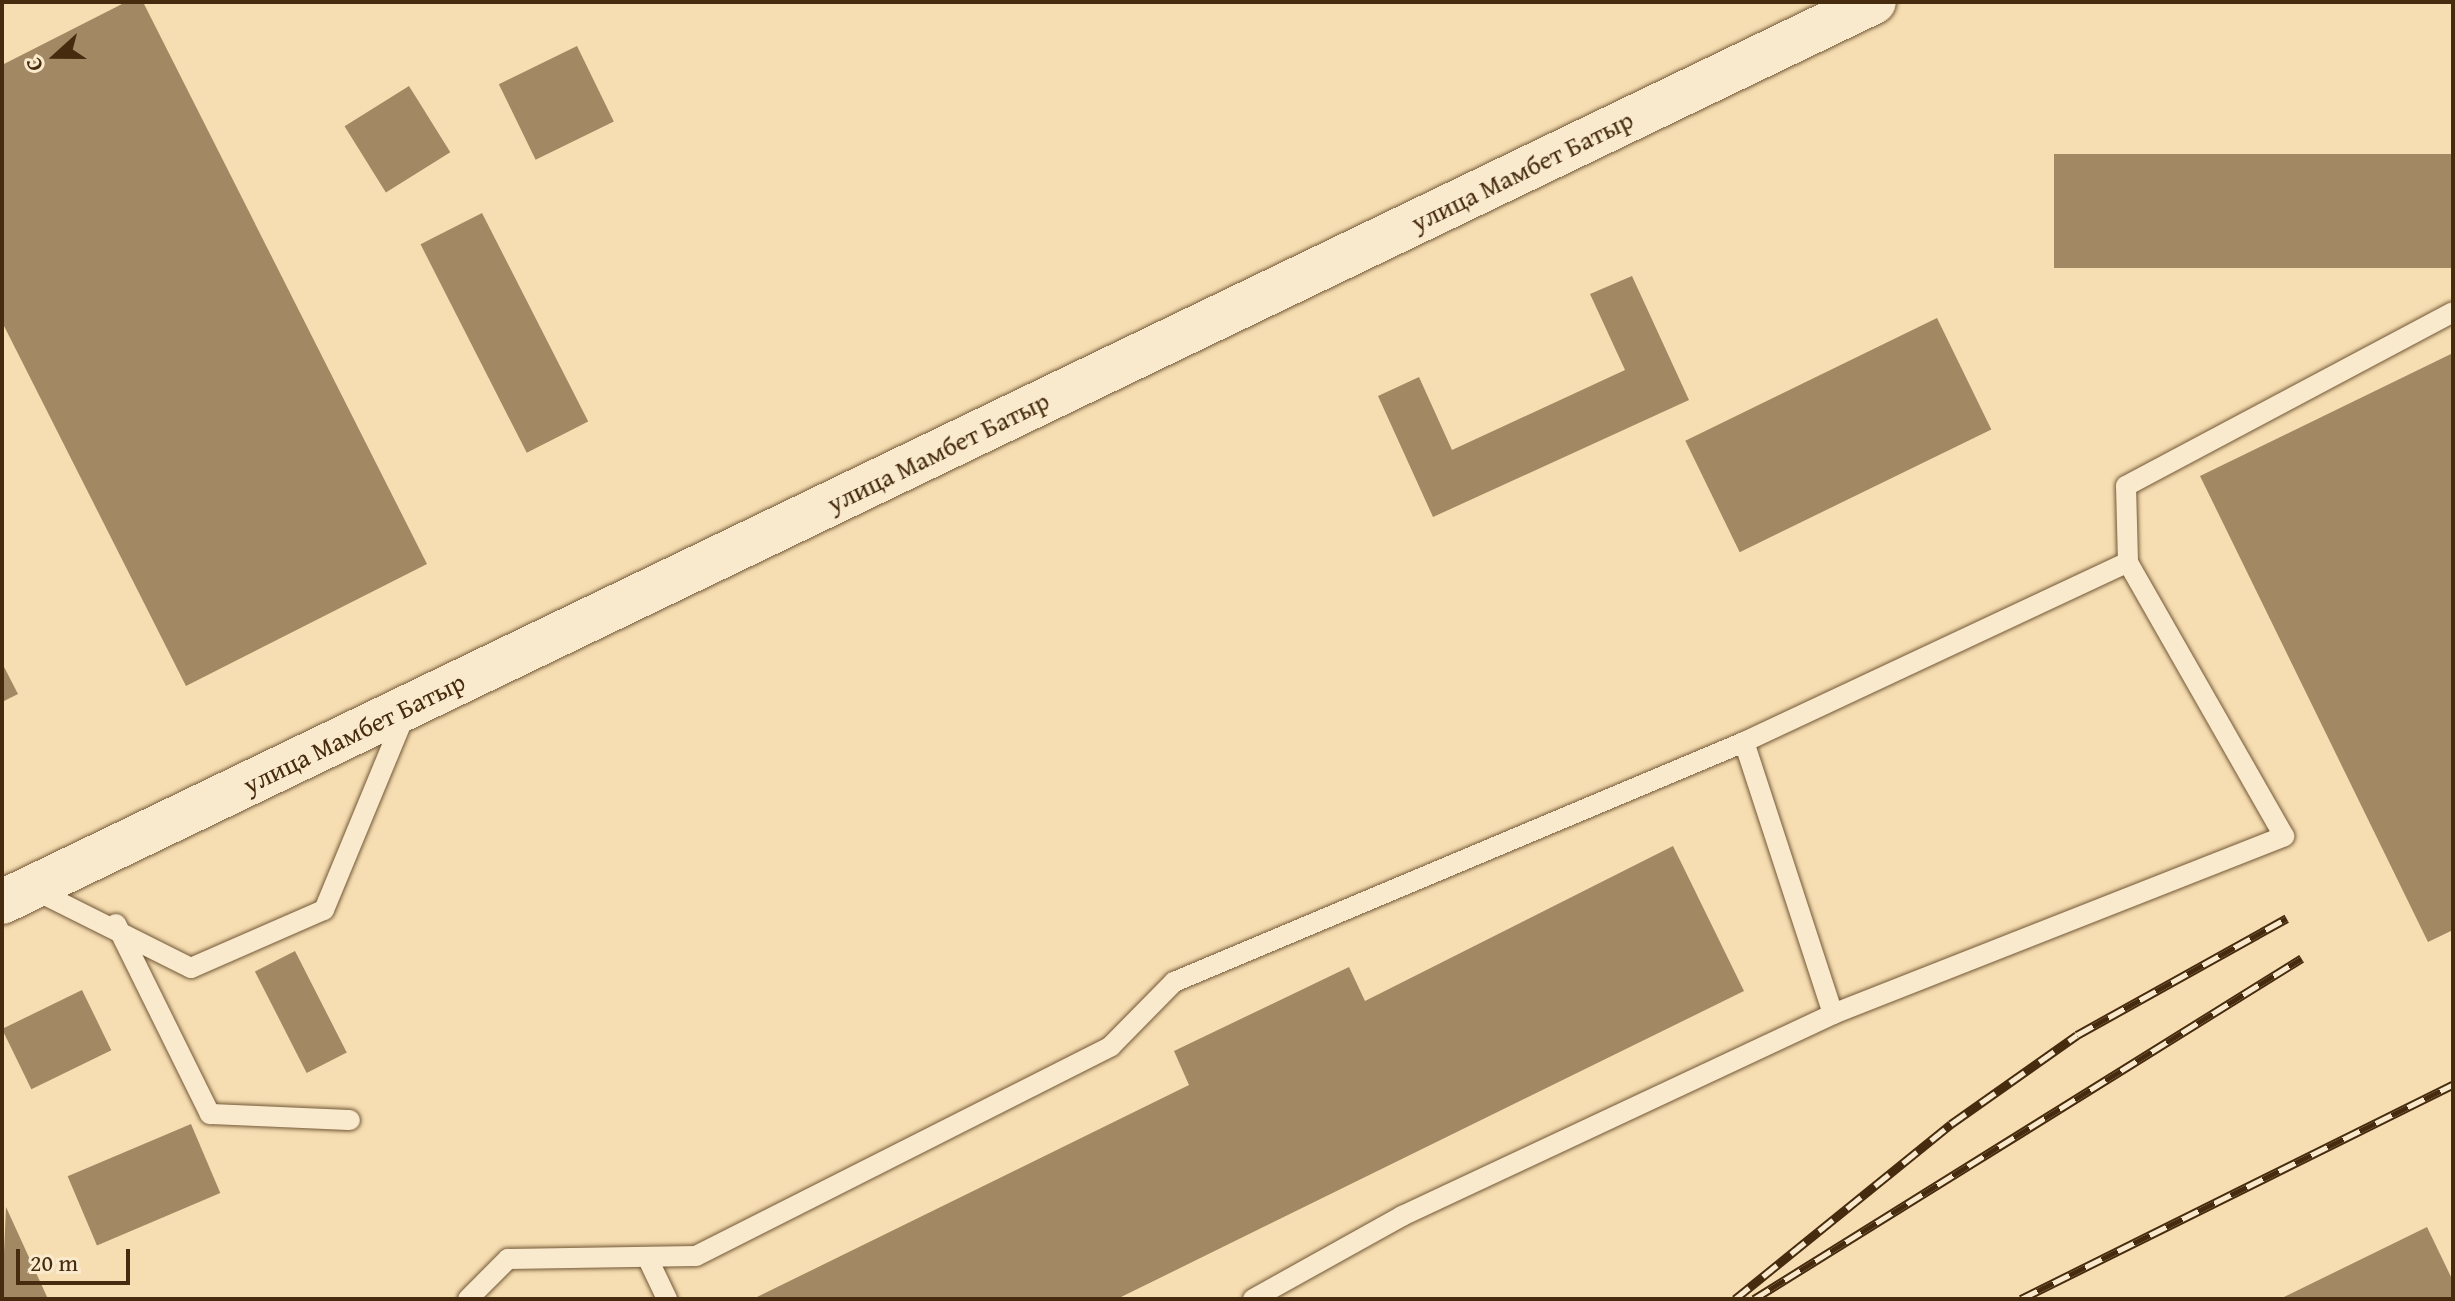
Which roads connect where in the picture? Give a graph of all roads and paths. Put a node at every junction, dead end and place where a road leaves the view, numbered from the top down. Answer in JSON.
{"nodes":[{"id":1,"x":1874,"y":2,"type":"edge"},
{"id":2,"x":2453,"y":312,"type":"edge"},
{"id":3,"x":2128,"y":562,"type":"junction"},
{"id":4,"x":409,"y":707,"type":"junction"},
{"id":5,"x":1744,"y":742,"type":"junction"},
{"id":6,"x":17,"y":895,"type":"edge"},
{"id":7,"x":116,"y":924,"type":"junction"},
{"id":8,"x":1833,"y":1014,"type":"junction"},
{"id":9,"x":350,"y":1120,"type":"dead end"},
{"id":10,"x":647,"y":1257,"type":"junction"},
{"id":11,"x":468,"y":1299,"type":"edge"},
{"id":12,"x":667,"y":1299,"type":"edge"},
{"id":13,"x":1253,"y":1299,"type":"edge"}],
"edges":[{"from":1,"to":4,"type":"main road","name":"улица Мамбет Батыр"},
{"from":2,"to":3,"type":"lane"},
{"from":3,"to":5,"type":"lane"},
{"from":3,"to":8,"type":"lane"},
{"from":4,"to":6,"type":"main road","name":"улица Мамбет Батыр"},
{"from":4,"to":7,"type":"lane"},
{"from":5,"to":8,"type":"lane"},
{"from":5,"to":10,"type":"lane"},
{"from":6,"to":7,"type":"lane"},
{"from":7,"to":9,"type":"lane"},
{"from":8,"to":13,"type":"lane"},
{"from":10,"to":11,"type":"lane"},
{"from":10,"to":12,"type":"lane"}]}
